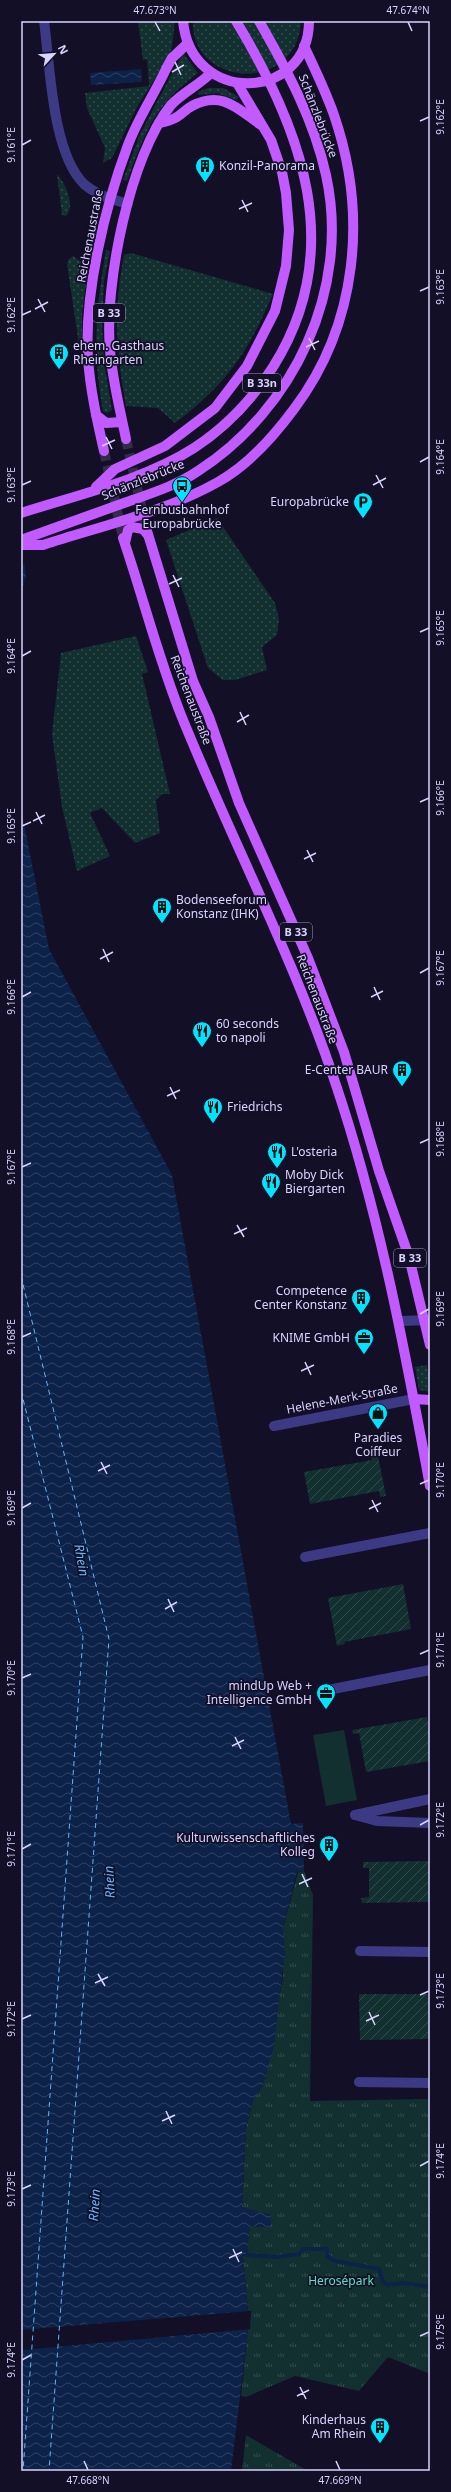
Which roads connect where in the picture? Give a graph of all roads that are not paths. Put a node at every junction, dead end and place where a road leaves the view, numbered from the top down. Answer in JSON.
{"nodes":[{"id":1,"x":44,"y":21,"type":"edge"},
{"id":2,"x":183,"y":21,"type":"edge"},
{"id":3,"x":236,"y":21,"type":"edge"},
{"id":4,"x":258,"y":21,"type":"edge"},
{"id":5,"x":309,"y":21,"type":"edge"},
{"id":6,"x":187,"y":44,"type":"junction"},
{"id":7,"x":304,"y":46,"type":"junction"},
{"id":8,"x":211,"y":73,"type":"junction"},
{"id":9,"x":237,"y":83,"type":"junction"},
{"id":10,"x":160,"y":123,"type":"junction"},
{"id":11,"x":264,"y":127,"type":"junction"},
{"id":12,"x":109,"y":199,"type":"junction"},
{"id":13,"x":128,"y":204,"type":"junction"},
{"id":14,"x":96,"y":415,"type":"junction"},
{"id":15,"x":122,"y":422,"type":"junction"},
{"id":16,"x":126,"y":439,"type":"tunnel mouth"},
{"id":17,"x":104,"y":451,"type":"tunnel mouth"},
{"id":18,"x":95,"y":489,"type":"junction"},
{"id":19,"x":21,"y":513,"type":"edge"},
{"id":20,"x":21,"y":540,"type":"edge"},
{"id":21,"x":21,"y":545,"type":"edge"},
{"id":22,"x":428,"y":1320,"type":"edge"},
{"id":23,"x":400,"y":1321,"type":"junction"},
{"id":24,"x":430,"y":1345,"type":"edge"},
{"id":25,"x":414,"y":1399,"type":"junction"},
{"id":26,"x":430,"y":1400,"type":"edge"},
{"id":27,"x":274,"y":1426,"type":"dead end"},
{"id":28,"x":430,"y":1486,"type":"edge"},
{"id":29,"x":430,"y":1533,"type":"edge"},
{"id":30,"x":305,"y":1557,"type":"dead end"},
{"id":31,"x":430,"y":1670,"type":"edge"},
{"id":32,"x":333,"y":1689,"type":"dead end"},
{"id":33,"x":430,"y":1799,"type":"edge"},
{"id":34,"x":430,"y":1823,"type":"edge"},
{"id":35,"x":360,"y":1951,"type":"dead end"},
{"id":36,"x":430,"y":1952,"type":"edge"},
{"id":37,"x":359,"y":2082,"type":"dead end"},
{"id":38,"x":430,"y":2083,"type":"edge"}],
"edges":[{"from":1,"to":12,"type":"street"},
{"from":2,"to":6,"type":"main road"},
{"from":3,"to":18,"type":"main road","name":"Schänzlebrücke","number":"B 33n"},
{"from":4,"to":20,"type":"main road","name":"Schänzlebrücke","number":"B 33n"},
{"from":5,"to":7,"type":"main road"},
{"from":6,"to":8,"type":"main road"},
{"from":6,"to":12,"type":"main road","name":"Reichenaustraße","number":"B 33"},
{"from":7,"to":9,"type":"main road"},
{"from":7,"to":21,"type":"main road"},
{"from":8,"to":9,"type":"main road"},
{"from":8,"to":10,"type":"main road","number":"B 33"},
{"from":9,"to":11,"type":"main road","number":"B 33n"},
{"from":10,"to":11,"type":"main road"},
{"from":10,"to":13,"type":"main road","number":"B 33"},
{"from":11,"to":18,"type":"main road","number":"B 33n"},
{"from":12,"to":13,"type":"street"},
{"from":12,"to":14,"type":"main road","name":"Reichenaustraße","number":"B 33"},
{"from":13,"to":15,"type":"main road","number":"B 33"},
{"from":14,"to":15,"type":"main road"},
{"from":14,"to":17,"type":"main road","name":"Reichenaustraße","number":"B 33"},
{"from":15,"to":16,"type":"main road","number":"B 33"},
{"from":18,"to":19,"type":"main road","name":"Schänzlebrücke","number":"B 33n"},
{"from":22,"to":23,"type":"street"},
{"from":22,"to":23,"type":"main road","name":"Reichenaustraße","number":"B 33"},
{"from":22,"to":24,"type":"main road","name":"Reichenaustraße","number":"B 33"},
{"from":23,"to":25,"type":"main road","name":"Reichenaustraße","number":"B 33"},
{"from":25,"to":26,"type":"main road"},
{"from":25,"to":27,"type":"street","name":"Helene-Merk-Straße"},
{"from":25,"to":28,"type":"main road","name":"Reichenaustraße","number":"B 33"},
{"from":29,"to":30,"type":"street"},
{"from":31,"to":32,"type":"street"},
{"from":33,"to":34,"type":"street"},
{"from":35,"to":36,"type":"street"},
{"from":37,"to":38,"type":"street"}]}
